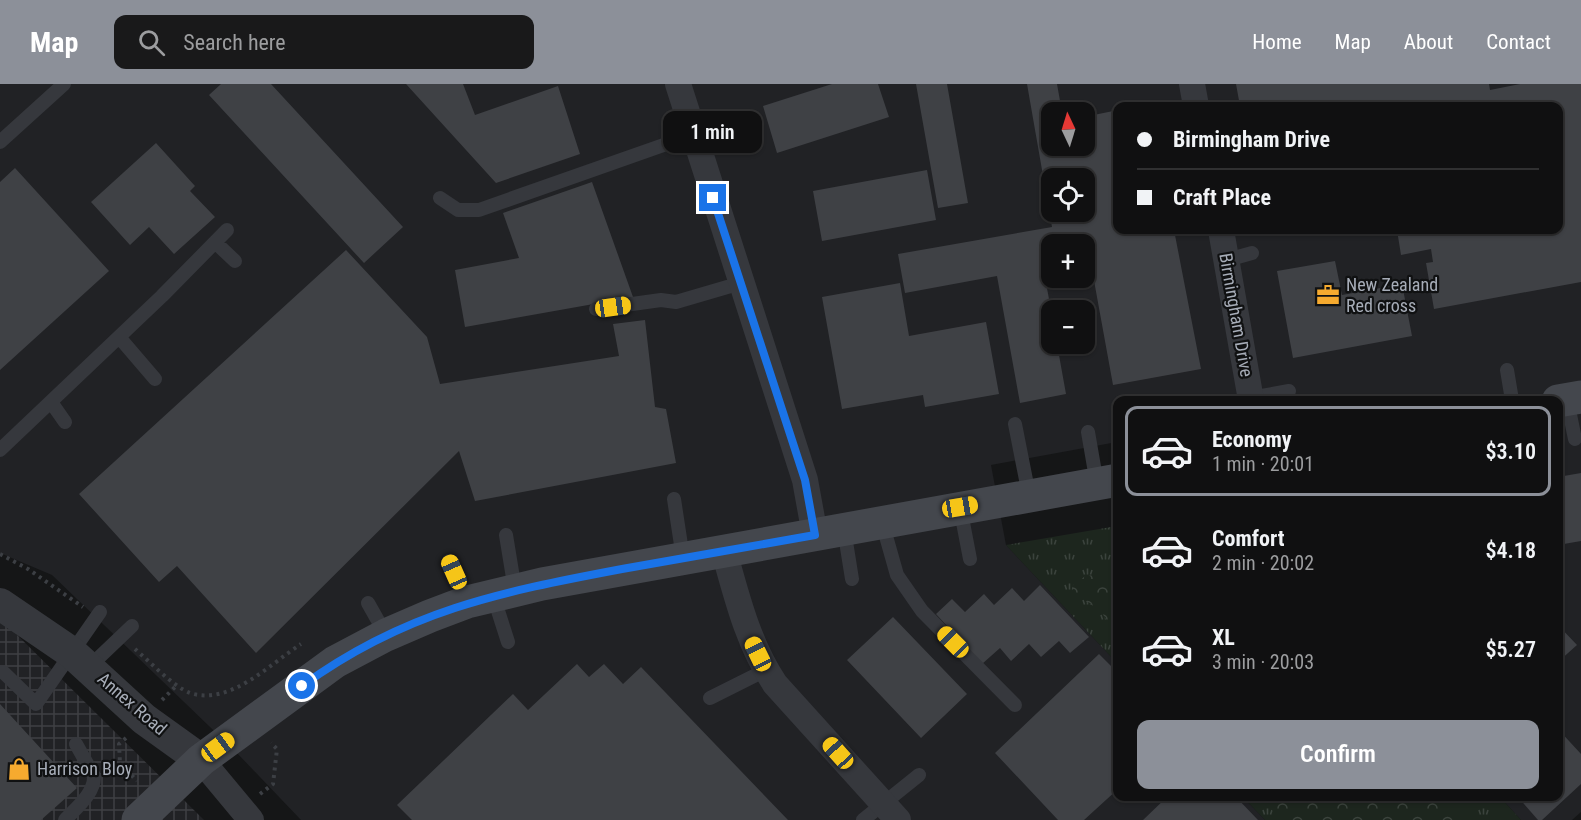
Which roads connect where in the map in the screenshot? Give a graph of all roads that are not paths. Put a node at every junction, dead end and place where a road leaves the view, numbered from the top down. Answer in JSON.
{"nodes":[{"id":1,"x":64,"y":84,"type":"edge"},
{"id":2,"x":678,"y":84,"type":"edge"},
{"id":3,"x":1191,"y":84,"type":"edge"},
{"id":4,"x":1195,"y":102,"type":"edge"},
{"id":5,"x":692,"y":135,"type":"junction"},
{"id":6,"x":0,"y":142,"type":"edge"},
{"id":7,"x":440,"y":198,"type":"dead end"},
{"id":8,"x":227,"y":230,"type":"dead end"},
{"id":9,"x":1222,"y":234,"type":"edge"},
{"id":10,"x":216,"y":243,"type":"junction"},
{"id":11,"x":1252,"y":253,"type":"dead end"},
{"id":12,"x":1227,"y":260,"type":"junction"},
{"id":13,"x":235,"y":261,"type":"dead end"},
{"id":14,"x":741,"y":283,"type":"junction"},
{"id":15,"x":596,"y":309,"type":"dead end"},
{"id":16,"x":119,"y":337,"type":"junction"},
{"id":17,"x":1507,"y":370,"type":"dead end"},
{"id":18,"x":155,"y":379,"type":"dead end"},
{"id":19,"x":1289,"y":391,"type":"dead end"},
{"id":20,"x":1250,"y":396,"type":"edge"},
{"id":21,"x":1265,"y":396,"type":"edge"},
{"id":22,"x":1511,"y":396,"type":"edge"},
{"id":23,"x":1569,"y":400,"type":"edge"},
{"id":24,"x":51,"y":402,"type":"junction"},
{"id":25,"x":66,"y":422,"type":"dead end"},
{"id":26,"x":1015,"y":424,"type":"dead end"},
{"id":27,"x":1088,"y":432,"type":"dead end"},
{"id":28,"x":1575,"y":439,"type":"dead end"},
{"id":29,"x":0,"y":450,"type":"edge"},
{"id":30,"x":1107,"y":482,"type":"edge"},
{"id":31,"x":1029,"y":495,"type":"junction"},
{"id":32,"x":674,"y":499,"type":"dead end"},
{"id":33,"x":960,"y":507,"type":"junction"},
{"id":34,"x":882,"y":522,"type":"junction"},
{"id":35,"x":829,"y":532,"type":"junction"},
{"id":36,"x":506,"y":535,"type":"dead end"},
{"id":37,"x":724,"y":551,"type":"junction"},
{"id":38,"x":683,"y":558,"type":"junction"},
{"id":39,"x":970,"y":559,"type":"dead end"},
{"id":40,"x":449,"y":561,"type":"dead end"},
{"id":41,"x":852,"y":579,"type":"dead end"},
{"id":42,"x":492,"y":596,"type":"junction"},
{"id":43,"x":368,"y":603,"type":"dead end"},
{"id":44,"x":1,"y":607,"type":"edge"},
{"id":45,"x":99,"y":612,"type":"dead end"},
{"id":46,"x":132,"y":626,"type":"dead end"},
{"id":47,"x":386,"y":635,"type":"junction"},
{"id":48,"x":507,"y":642,"type":"dead end"},
{"id":49,"x":81,"y":660,"type":"junction"},
{"id":50,"x":766,"y":670,"type":"junction"},
{"id":51,"x":3,"y":672,"type":"dead end"},
{"id":52,"x":710,"y":698,"type":"dead end"},
{"id":53,"x":1015,"y":705,"type":"dead end"},
{"id":54,"x":76,"y":744,"type":"dead end"},
{"id":55,"x":201,"y":760,"type":"junction"},
{"id":56,"x":919,"y":775,"type":"dead end"},
{"id":57,"x":891,"y":812,"type":"edge"},
{"id":58,"x":65,"y":820,"type":"edge"},
{"id":59,"x":138,"y":820,"type":"edge"},
{"id":60,"x":251,"y":820,"type":"edge"},
{"id":61,"x":863,"y":820,"type":"edge"}],
"edges":[{"from":1,"to":6,"type":"lane"},
{"from":2,"to":5,"type":"street"},
{"from":3,"to":4,"type":"street"},
{"from":5,"to":7,"type":"lane"},
{"from":5,"to":14,"type":"street"},
{"from":8,"to":10,"type":"lane"},
{"from":9,"to":12,"type":"street","name":"Birmingham Drive"},
{"from":10,"to":13,"type":"lane"},
{"from":10,"to":16,"type":"lane"},
{"from":11,"to":12,"type":"lane"},
{"from":12,"to":20,"type":"street","name":"Birmingham Drive"},
{"from":14,"to":15,"type":"lane"},
{"from":14,"to":35,"type":"street"},
{"from":16,"to":18,"type":"lane"},
{"from":16,"to":24,"type":"lane"},
{"from":17,"to":22,"type":"lane"},
{"from":19,"to":21,"type":"lane"},
{"from":23,"to":28,"type":"lane"},
{"from":24,"to":25,"type":"lane"},
{"from":24,"to":29,"type":"lane"},
{"from":26,"to":31,"type":"lane"},
{"from":27,"to":30,"type":"lane"},
{"from":30,"to":31,"type":"main road"},
{"from":31,"to":33,"type":"main road"},
{"from":32,"to":38,"type":"lane"},
{"from":33,"to":34,"type":"main road"},
{"from":33,"to":39,"type":"lane"},
{"from":34,"to":35,"type":"main road"},
{"from":34,"to":53,"type":"lane"},
{"from":35,"to":37,"type":"main road"},
{"from":35,"to":41,"type":"lane"},
{"from":36,"to":42,"type":"lane"},
{"from":37,"to":38,"type":"main road"},
{"from":37,"to":50,"type":"street"},
{"from":38,"to":42,"type":"main road"},
{"from":40,"to":42,"type":"lane"},
{"from":42,"to":47,"type":"main road"},
{"from":42,"to":48,"type":"lane"},
{"from":43,"to":47,"type":"lane"},
{"from":44,"to":49,"type":"street","name":"Annex Road"},
{"from":45,"to":49,"type":"lane"},
{"from":46,"to":49,"type":"lane"},
{"from":47,"to":55,"type":"main road"},
{"from":49,"to":51,"type":"lane"},
{"from":49,"to":55,"type":"street","name":"Annex Road"},
{"from":50,"to":52,"type":"lane"},
{"from":50,"to":57,"type":"street"},
{"from":54,"to":58,"type":"lane"},
{"from":55,"to":59,"type":"main road"},
{"from":55,"to":60,"type":"street","name":"Annex Road"},
{"from":56,"to":57,"type":"lane"},
{"from":57,"to":61,"type":"lane"}]}
